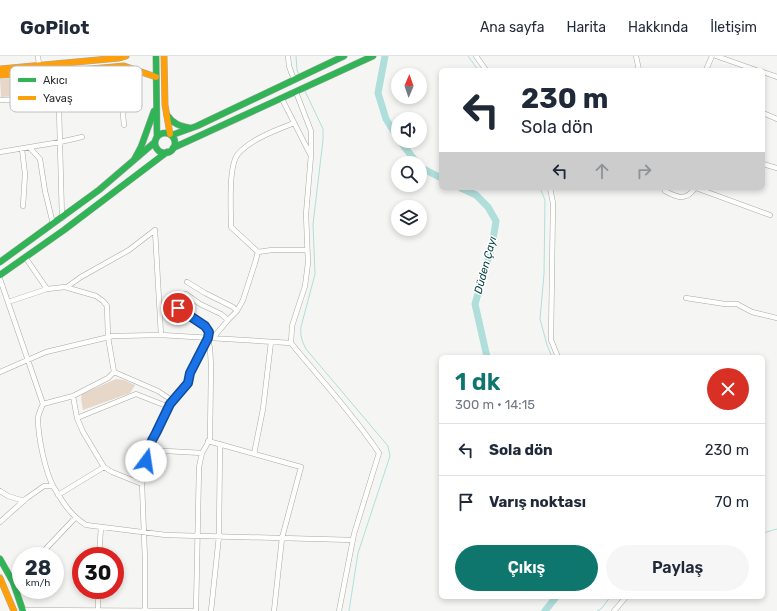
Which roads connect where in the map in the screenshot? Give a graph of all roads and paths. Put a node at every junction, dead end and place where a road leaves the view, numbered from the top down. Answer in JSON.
{"nodes":[{"id":1,"x":38,"y":56,"type":"edge"},
{"id":2,"x":126,"y":56,"type":"edge"},
{"id":3,"x":156,"y":56,"type":"edge"},
{"id":4,"x":164,"y":56,"type":"edge"},
{"id":5,"x":288,"y":56,"type":"edge"},
{"id":6,"x":344,"y":56,"type":"edge"},
{"id":7,"x":373,"y":56,"type":"edge"},
{"id":8,"x":476,"y":56,"type":"edge"},
{"id":9,"x":636,"y":56,"type":"edge"},
{"id":10,"x":712,"y":56,"type":"edge"},
{"id":11,"x":716,"y":56,"type":"edge"},
{"id":12,"x":112,"y":57,"type":"edge"},
{"id":13,"x":39,"y":65,"type":"junction"},
{"id":14,"x":29,"y":66,"type":"edge"},
{"id":15,"x":10,"y":68,"type":"edge"},
{"id":16,"x":485,"y":68,"type":"edge"},
{"id":17,"x":639,"y":68,"type":"edge"},
{"id":18,"x":707,"y":68,"type":"edge"},
{"id":19,"x":750,"y":68,"type":"edge"},
{"id":20,"x":0,"y":69,"type":"edge"},
{"id":21,"x":142,"y":72,"type":"edge"},
{"id":22,"x":765,"y":73,"type":"edge"},
{"id":23,"x":10,"y":74,"type":"edge"},
{"id":24,"x":0,"y":75,"type":"edge"},
{"id":25,"x":156,"y":77,"type":"junction"},
{"id":26,"x":777,"y":77,"type":"edge"},
{"id":27,"x":294,"y":80,"type":"junction"},
{"id":28,"x":296,"y":92,"type":"junction"},
{"id":29,"x":282,"y":99,"type":"junction"},
{"id":30,"x":0,"y":100,"type":"edge"},
{"id":31,"x":10,"y":100,"type":"edge"},
{"id":32,"x":156,"y":104,"type":"junction"},
{"id":33,"x":164,"y":109,"type":"junction"},
{"id":34,"x":59,"y":112,"type":"edge"},
{"id":35,"x":124,"y":112,"type":"edge"},
{"id":36,"x":765,"y":114,"type":"edge"},
{"id":37,"x":777,"y":119,"type":"edge"},
{"id":38,"x":294,"y":123,"type":"junction"},
{"id":39,"x":124,"y":125,"type":"dead end"},
{"id":40,"x":190,"y":128,"type":"junction"},
{"id":41,"x":171,"y":134,"type":"junction"},
{"id":42,"x":82,"y":137,"type":"dead end"},
{"id":43,"x":156,"y":140,"type":"junction"},
{"id":44,"x":60,"y":142,"type":"junction"},
{"id":45,"x":30,"y":148,"type":"junction"},
{"id":46,"x":173,"y":148,"type":"junction"},
{"id":47,"x":22,"y":149,"type":"junction"},
{"id":48,"x":0,"y":152,"type":"edge"},
{"id":49,"x":167,"y":152,"type":"junction"},
{"id":50,"x":311,"y":155,"type":"junction"},
{"id":51,"x":131,"y":165,"type":"junction"},
{"id":52,"x":765,"y":165,"type":"edge"},
{"id":53,"x":777,"y":168,"type":"edge"},
{"id":54,"x":550,"y":190,"type":"edge"},
{"id":55,"x":664,"y":190,"type":"edge"},
{"id":56,"x":694,"y":190,"type":"edge"},
{"id":57,"x":701,"y":190,"type":"edge"},
{"id":58,"x":23,"y":206,"type":"dead end"},
{"id":59,"x":770,"y":215,"type":"dead end"},
{"id":60,"x":62,"y":218,"type":"junction"},
{"id":61,"x":53,"y":224,"type":"junction"},
{"id":62,"x":307,"y":250,"type":"junction"},
{"id":63,"x":258,"y":252,"type":"junction"},
{"id":64,"x":0,"y":254,"type":"edge"},
{"id":65,"x":25,"y":257,"type":"junction"},
{"id":66,"x":0,"y":262,"type":"edge"},
{"id":67,"x":0,"y":275,"type":"edge"},
{"id":68,"x":0,"y":279,"type":"edge"},
{"id":69,"x":187,"y":282,"type":"dead end"},
{"id":70,"x":67,"y":288,"type":"junction"},
{"id":71,"x":47,"y":290,"type":"junction"},
{"id":72,"x":186,"y":294,"type":"dead end"},
{"id":73,"x":686,"y":298,"type":"dead end"},
{"id":74,"x":8,"y":302,"type":"junction"},
{"id":75,"x":178,"y":308,"type":"dead end"},
{"id":76,"x":237,"y":311,"type":"junction"},
{"id":77,"x":777,"y":318,"type":"edge"},
{"id":78,"x":228,"y":320,"type":"junction"},
{"id":79,"x":160,"y":335,"type":"junction"},
{"id":80,"x":108,"y":337,"type":"junction"},
{"id":81,"x":210,"y":338,"type":"junction"},
{"id":82,"x":271,"y":342,"type":"junction"},
{"id":83,"x":291,"y":343,"type":"junction"},
{"id":84,"x":557,"y":355,"type":"edge"},
{"id":85,"x":28,"y":360,"type":"junction"},
{"id":86,"x":0,"y":372,"type":"edge"},
{"id":87,"x":114,"y":372,"type":"junction"},
{"id":88,"x":73,"y":396,"type":"junction"},
{"id":89,"x":173,"y":400,"type":"junction"},
{"id":90,"x":43,"y":404,"type":"junction"},
{"id":91,"x":169,"y":407,"type":"junction"},
{"id":92,"x":77,"y":418,"type":"junction"},
{"id":93,"x":208,"y":441,"type":"junction"},
{"id":94,"x":220,"y":444,"type":"junction"},
{"id":95,"x":148,"y":450,"type":"junction"},
{"id":96,"x":202,"y":453,"type":"junction"},
{"id":97,"x":254,"y":454,"type":"junction"},
{"id":98,"x":104,"y":467,"type":"junction"},
{"id":99,"x":142,"y":484,"type":"junction"},
{"id":100,"x":52,"y":486,"type":"junction"},
{"id":101,"x":0,"y":492,"type":"edge"},
{"id":102,"x":58,"y":495,"type":"junction"},
{"id":103,"x":24,"y":501,"type":"junction"},
{"id":104,"x":75,"y":518,"type":"junction"},
{"id":105,"x":0,"y":522,"type":"edge"},
{"id":106,"x":101,"y":527,"type":"junction"},
{"id":107,"x":144,"y":532,"type":"junction"},
{"id":108,"x":198,"y":536,"type":"junction"},
{"id":109,"x":219,"y":536,"type":"junction"},
{"id":110,"x":282,"y":538,"type":"junction"},
{"id":111,"x":353,"y":540,"type":"junction"},
{"id":112,"x":48,"y":547,"type":"edge"},
{"id":113,"x":100,"y":547,"type":"edge"},
{"id":114,"x":0,"y":559,"type":"edge"},
{"id":115,"x":0,"y":578,"type":"edge"},
{"id":116,"x":12,"y":580,"type":"edge"},
{"id":117,"x":19,"y":599,"type":"edge"},
{"id":118,"x":98,"y":599,"type":"edge"},
{"id":119,"x":624,"y":599,"type":"edge"},
{"id":120,"x":98,"y":610,"type":"edge"},
{"id":121,"x":14,"y":611,"type":"edge"},
{"id":122,"x":23,"y":611,"type":"edge"},
{"id":123,"x":52,"y":611,"type":"edge"},
{"id":124,"x":145,"y":611,"type":"edge"},
{"id":125,"x":195,"y":611,"type":"edge"},
{"id":126,"x":211,"y":611,"type":"edge"},
{"id":127,"x":274,"y":611,"type":"edge"},
{"id":128,"x":339,"y":611,"type":"edge"},
{"id":129,"x":614,"y":611,"type":"edge"}],
"edges":[{"from":1,"to":13,"type":"street"},
{"from":2,"to":12,"type":"main road"},
{"from":3,"to":25,"type":"main road"},
{"from":4,"to":33,"type":"main road"},
{"from":5,"to":27,"type":"street"},
{"from":6,"to":27,"type":"main road"},
{"from":7,"to":28,"type":"main road"},
{"from":8,"to":16,"type":"street"},
{"from":9,"to":17,"type":"street"},
{"from":10,"to":18,"type":"street"},
{"from":11,"to":19,"type":"street"},
{"from":12,"to":13,"type":"main road"},
{"from":13,"to":14,"type":"main road"},
{"from":15,"to":20,"type":"main road"},
{"from":21,"to":25,"type":"main road"},
{"from":22,"to":26,"type":"street"},
{"from":23,"to":24,"type":"main road"},
{"from":25,"to":32,"type":"main road"},
{"from":27,"to":40,"type":"main road"},
{"from":28,"to":29,"type":"main road"},
{"from":28,"to":50,"type":"street"},
{"from":29,"to":38,"type":"street"},
{"from":29,"to":46,"type":"main road"},
{"from":30,"to":31,"type":"street"},
{"from":32,"to":43,"type":"main road"},
{"from":32,"to":51,"type":"main road"},
{"from":33,"to":40,"type":"main road"},
{"from":33,"to":41,"type":"main road"},
{"from":34,"to":44,"type":"street"},
{"from":35,"to":39,"type":"street"},
{"from":36,"to":37,"type":"street"},
{"from":38,"to":50,"type":"street"},
{"from":38,"to":63,"type":"street"},
{"from":40,"to":41,"type":"main road"},
{"from":41,"to":43,"type":"main road"},
{"from":41,"to":46,"type":"main road"},
{"from":42,"to":44,"type":"street"},
{"from":43,"to":49,"type":"main road"},
{"from":43,"to":51,"type":"main road"},
{"from":44,"to":45,"type":"street"},
{"from":44,"to":60,"type":"street"},
{"from":45,"to":47,"type":"street"},
{"from":45,"to":61,"type":"street"},
{"from":46,"to":49,"type":"main road"},
{"from":47,"to":48,"type":"street"},
{"from":47,"to":58,"type":"street"},
{"from":49,"to":65,"type":"main road"},
{"from":50,"to":62,"type":"street"},
{"from":51,"to":60,"type":"main road"},
{"from":52,"to":53,"type":"street"},
{"from":54,"to":84,"type":"street"},
{"from":55,"to":56,"type":"street"},
{"from":57,"to":59,"type":"street"},
{"from":60,"to":61,"type":"main road"},
{"from":61,"to":66,"type":"main road"},
{"from":62,"to":63,"type":"street"},
{"from":62,"to":83,"type":"street"},
{"from":63,"to":76,"type":"street"},
{"from":64,"to":66,"type":"street"},
{"from":65,"to":67,"type":"main road"},
{"from":65,"to":71,"type":"street"},
{"from":68,"to":74,"type":"street"},
{"from":69,"to":76,"type":"street"},
{"from":70,"to":71,"type":"street"},
{"from":70,"to":79,"type":"street"},
{"from":70,"to":80,"type":"street"},
{"from":71,"to":74,"type":"street"},
{"from":72,"to":78,"type":"street"},
{"from":73,"to":77,"type":"street"},
{"from":74,"to":85,"type":"street"},
{"from":75,"to":81,"type":"street"},
{"from":76,"to":78,"type":"street"},
{"from":78,"to":81,"type":"street"},
{"from":79,"to":80,"type":"street"},
{"from":79,"to":81,"type":"street"},
{"from":80,"to":85,"type":"street"},
{"from":80,"to":87,"type":"street"},
{"from":81,"to":82,"type":"street"},
{"from":81,"to":89,"type":"street"},
{"from":81,"to":93,"type":"street"},
{"from":82,"to":83,"type":"street"},
{"from":82,"to":97,"type":"street"},
{"from":83,"to":111,"type":"street"},
{"from":85,"to":86,"type":"street"},
{"from":85,"to":90,"type":"street"},
{"from":87,"to":88,"type":"street"},
{"from":87,"to":89,"type":"street"},
{"from":88,"to":90,"type":"street"},
{"from":88,"to":92,"type":"street"},
{"from":89,"to":91,"type":"street"},
{"from":90,"to":100,"type":"street"},
{"from":91,"to":92,"type":"street"},
{"from":91,"to":95,"type":"street"},
{"from":92,"to":98,"type":"street"},
{"from":93,"to":94,"type":"street"},
{"from":93,"to":96,"type":"street"},
{"from":94,"to":97,"type":"street"},
{"from":94,"to":109,"type":"street"},
{"from":95,"to":96,"type":"street"},
{"from":95,"to":99,"type":"street"},
{"from":96,"to":108,"type":"street"},
{"from":97,"to":110,"type":"street"},
{"from":98,"to":99,"type":"street"},
{"from":98,"to":102,"type":"street"},
{"from":99,"to":107,"type":"street"},
{"from":100,"to":102,"type":"street"},
{"from":100,"to":103,"type":"street"},
{"from":101,"to":103,"type":"street"},
{"from":102,"to":104,"type":"street"},
{"from":103,"to":105,"type":"street"},
{"from":104,"to":106,"type":"street"},
{"from":104,"to":112,"type":"street"},
{"from":106,"to":107,"type":"street"},
{"from":106,"to":113,"type":"street"},
{"from":107,"to":108,"type":"street"},
{"from":107,"to":124,"type":"street"},
{"from":108,"to":109,"type":"street"},
{"from":108,"to":125,"type":"street"},
{"from":109,"to":110,"type":"street"},
{"from":109,"to":126,"type":"street"},
{"from":110,"to":111,"type":"street"},
{"from":110,"to":127,"type":"street"},
{"from":111,"to":128,"type":"street"},
{"from":114,"to":116,"type":"main road"},
{"from":115,"to":121,"type":"main road"},
{"from":117,"to":122,"type":"main road"},
{"from":118,"to":120,"type":"street"},
{"from":119,"to":129,"type":"street"},
{"from":120,"to":123,"type":"street"},
{"from":120,"to":124,"type":"street"},
{"from":122,"to":123,"type":"street"},
{"from":124,"to":125,"type":"street"}]}
